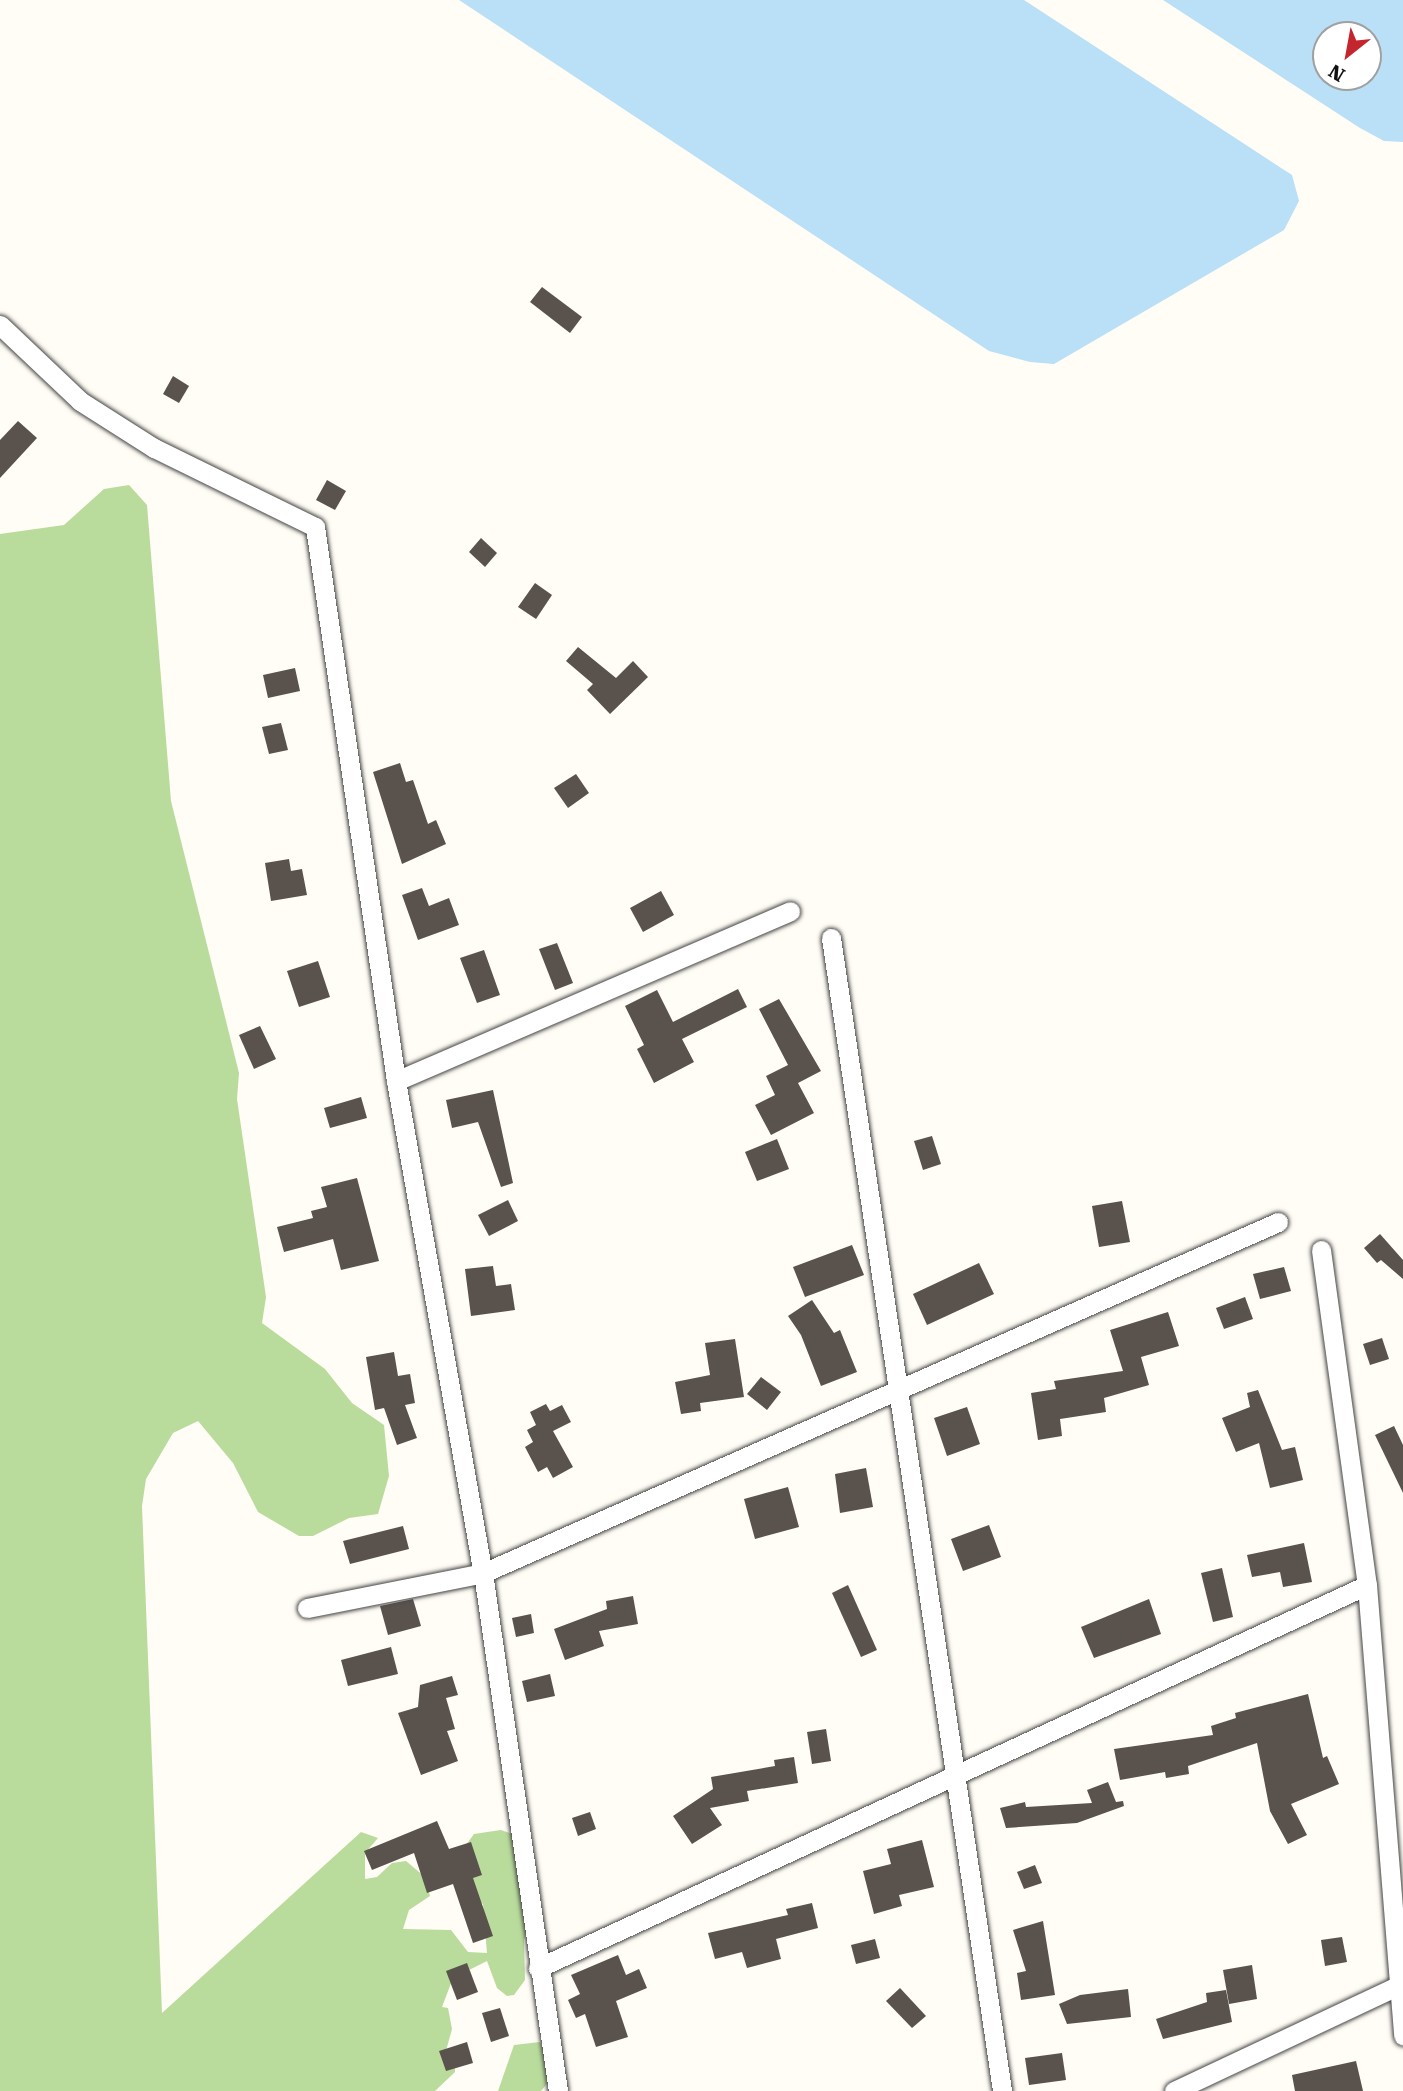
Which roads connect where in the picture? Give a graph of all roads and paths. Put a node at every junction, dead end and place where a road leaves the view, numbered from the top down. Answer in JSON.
{"nodes":[{"id":1,"x":0,"y":325,"type":"edge"},
{"id":2,"x":790,"y":911,"type":"dead end"},
{"id":3,"x":831,"y":938,"type":"dead end"},
{"id":4,"x":396,"y":1082,"type":"junction"},
{"id":5,"x":1278,"y":1222,"type":"dead end"},
{"id":6,"x":1321,"y":1250,"type":"dead end"},
{"id":7,"x":896,"y":1387,"type":"junction"},
{"id":8,"x":484,"y":1573,"type":"junction"},
{"id":9,"x":1367,"y":1585,"type":"junction"},
{"id":10,"x":307,"y":1608,"type":"dead end"},
{"id":11,"x":958,"y":1774,"type":"junction"},
{"id":12,"x":538,"y":1968,"type":"junction"},
{"id":13,"x":1400,"y":1985,"type":"edge"},
{"id":14,"x":1403,"y":2036,"type":"edge"},
{"id":15,"x":558,"y":2091,"type":"edge"},
{"id":16,"x":1002,"y":2091,"type":"edge"},
{"id":17,"x":1174,"y":2091,"type":"edge"}],
"edges":[{"from":1,"to":4,"type":"street"},
{"from":2,"to":4,"type":"street"},
{"from":3,"to":7,"type":"street"},
{"from":4,"to":8,"type":"street"},
{"from":5,"to":7,"type":"street"},
{"from":6,"to":9,"type":"street"},
{"from":7,"to":8,"type":"street"},
{"from":7,"to":11,"type":"street"},
{"from":8,"to":10,"type":"street"},
{"from":8,"to":12,"type":"street"},
{"from":9,"to":11,"type":"street"},
{"from":9,"to":13,"type":"street"},
{"from":11,"to":12,"type":"street"},
{"from":11,"to":16,"type":"street"},
{"from":12,"to":15,"type":"street"},
{"from":13,"to":14,"type":"street"},
{"from":13,"to":17,"type":"street"}]}
